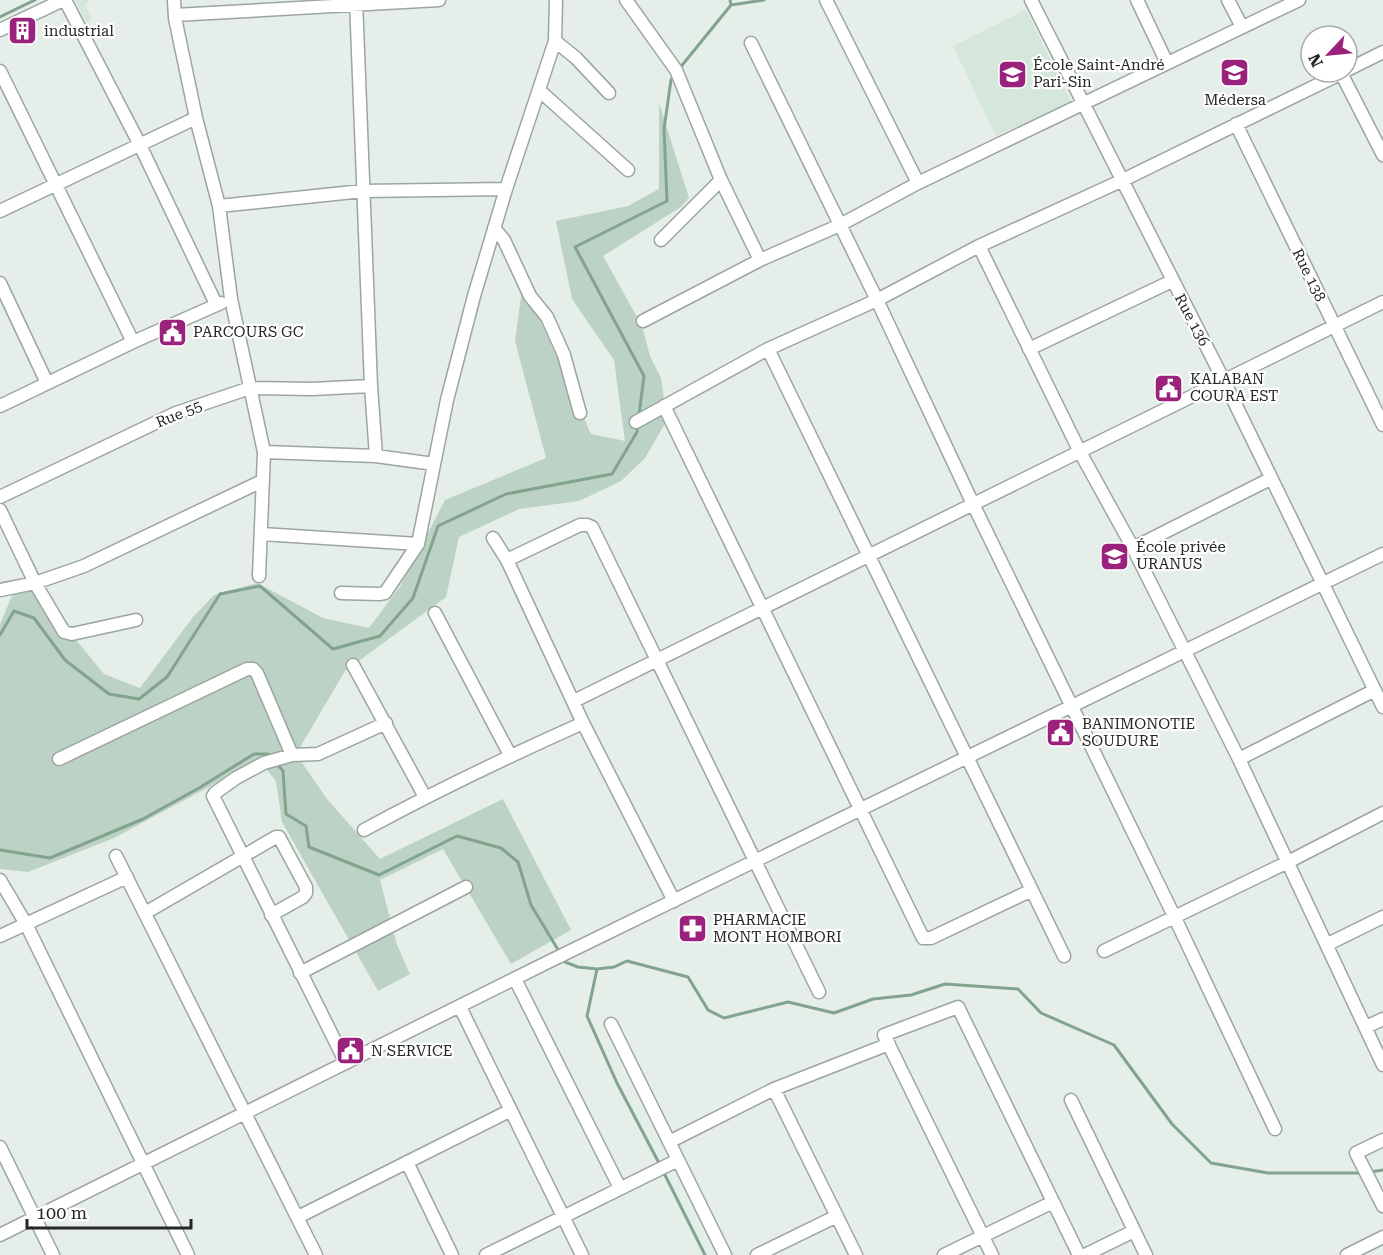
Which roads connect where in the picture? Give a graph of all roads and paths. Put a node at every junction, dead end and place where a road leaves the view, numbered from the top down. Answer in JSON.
{"nodes":[{"id":1,"x":64,"y":0,"type":"edge"},
{"id":2,"x":174,"y":0,"type":"edge"},
{"id":3,"x":439,"y":0,"type":"edge"},
{"id":4,"x":556,"y":0,"type":"edge"},
{"id":5,"x":626,"y":0,"type":"edge"},
{"id":6,"x":826,"y":0,"type":"edge"},
{"id":7,"x":1031,"y":0,"type":"edge"},
{"id":8,"x":1137,"y":0,"type":"edge"},
{"id":9,"x":1228,"y":0,"type":"edge"},
{"id":10,"x":1299,"y":0,"type":"edge"},
{"id":11,"x":357,"y":2,"type":"edge"},
{"id":12,"x":175,"y":15,"type":"junction"},
{"id":13,"x":1242,"y":27,"type":"junction"},
{"id":14,"x":0,"y":30,"type":"edge"},
{"id":15,"x":555,"y":41,"type":"junction"},
{"id":16,"x":751,"y":43,"type":"dead end"},
{"id":17,"x":1383,"y":52,"type":"edge"},
{"id":18,"x":1167,"y":63,"type":"junction"},
{"id":19,"x":1359,"y":64,"type":"edge"},
{"id":20,"x":0,"y":71,"type":"edge"},
{"id":21,"x":1319,"y":84,"type":"edge"},
{"id":22,"x":1350,"y":84,"type":"edge"},
{"id":23,"x":540,"y":91,"type":"junction"},
{"id":24,"x":609,"y":93,"type":"dead end"},
{"id":25,"x":1084,"y":104,"type":"junction"},
{"id":26,"x":196,"y":118,"type":"junction"},
{"id":27,"x":1236,"y":124,"type":"junction"},
{"id":28,"x":139,"y":143,"type":"junction"},
{"id":29,"x":1383,"y":155,"type":"edge"},
{"id":30,"x":628,"y":170,"type":"dead end"},
{"id":31,"x":721,"y":180,"type":"junction"},
{"id":32,"x":1123,"y":180,"type":"junction"},
{"id":33,"x":56,"y":183,"type":"junction"},
{"id":34,"x":918,"y":183,"type":"junction"},
{"id":35,"x":506,"y":189,"type":"junction"},
{"id":36,"x":363,"y":191,"type":"junction"},
{"id":37,"x":219,"y":206,"type":"junction"},
{"id":38,"x":0,"y":211,"type":"edge"},
{"id":39,"x":840,"y":225,"type":"junction"},
{"id":40,"x":494,"y":228,"type":"junction"},
{"id":41,"x":661,"y":240,"type":"dead end"},
{"id":42,"x":979,"y":246,"type":"junction"},
{"id":43,"x":760,"y":260,"type":"junction"},
{"id":44,"x":1172,"y":281,"type":"junction"},
{"id":45,"x":0,"y":284,"type":"edge"},
{"id":46,"x":231,"y":299,"type":"junction"},
{"id":47,"x":877,"y":300,"type":"junction"},
{"id":48,"x":1383,"y":302,"type":"edge"},
{"id":49,"x":216,"y":304,"type":"junction"},
{"id":50,"x":643,"y":321,"type":"dead end"},
{"id":51,"x":1335,"y":326,"type":"junction"},
{"id":52,"x":133,"y":342,"type":"junction"},
{"id":53,"x":1029,"y":348,"type":"junction"},
{"id":54,"x":768,"y":349,"type":"junction"},
{"id":55,"x":1224,"y":381,"type":"junction"},
{"id":56,"x":47,"y":383,"type":"junction"},
{"id":57,"x":371,"y":386,"type":"junction"},
{"id":58,"x":250,"y":388,"type":"junction"},
{"id":59,"x":0,"y":406,"type":"edge"},
{"id":60,"x":664,"y":406,"type":"junction"},
{"id":61,"x":580,"y":413,"type":"dead end"},
{"id":62,"x":636,"y":422,"type":"dead end"},
{"id":63,"x":1383,"y":425,"type":"edge"},
{"id":64,"x":264,"y":452,"type":"junction"},
{"id":65,"x":1080,"y":452,"type":"junction"},
{"id":66,"x":376,"y":456,"type":"junction"},
{"id":67,"x":434,"y":464,"type":"junction"},
{"id":68,"x":1270,"y":479,"type":"junction"},
{"id":69,"x":262,"y":481,"type":"junction"},
{"id":70,"x":0,"y":497,"type":"edge"},
{"id":71,"x":973,"y":504,"type":"junction"},
{"id":72,"x":0,"y":510,"type":"edge"},
{"id":73,"x":262,"y":534,"type":"junction"},
{"id":74,"x":493,"y":538,"type":"dead end"},
{"id":75,"x":418,"y":544,"type":"junction"},
{"id":76,"x":1133,"y":548,"type":"junction"},
{"id":77,"x":1383,"y":554,"type":"edge"},
{"id":78,"x":868,"y":556,"type":"junction"},
{"id":79,"x":507,"y":560,"type":"junction"},
{"id":80,"x":259,"y":576,"type":"dead end"},
{"id":81,"x":35,"y":583,"type":"junction"},
{"id":82,"x":1322,"y":584,"type":"junction"},
{"id":83,"x":0,"y":590,"type":"edge"},
{"id":84,"x":341,"y":593,"type":"dead end"},
{"id":85,"x":762,"y":609,"type":"junction"},
{"id":86,"x":435,"y":613,"type":"dead end"},
{"id":87,"x":136,"y":621,"type":"dead end"},
{"id":88,"x":1184,"y":652,"type":"junction"},
{"id":89,"x":657,"y":660,"type":"junction"},
{"id":90,"x":353,"y":665,"type":"dead end"},
{"id":91,"x":1375,"y":690,"type":"junction"},
{"id":92,"x":574,"y":701,"type":"junction"},
{"id":93,"x":1072,"y":706,"type":"junction"},
{"id":94,"x":1383,"y":707,"type":"edge"},
{"id":95,"x":386,"y":723,"type":"junction"},
{"id":96,"x":584,"y":723,"type":"junction"},
{"id":97,"x":292,"y":755,"type":"junction"},
{"id":98,"x":510,"y":755,"type":"junction"},
{"id":99,"x":967,"y":757,"type":"junction"},
{"id":100,"x":59,"y":759,"type":"dead end"},
{"id":101,"x":1239,"y":759,"type":"junction"},
{"id":102,"x":425,"y":797,"type":"junction"},
{"id":103,"x":859,"y":810,"type":"junction"},
{"id":104,"x":1383,"y":813,"type":"edge"},
{"id":105,"x":364,"y":830,"type":"dead end"},
{"id":106,"x":243,"y":855,"type":"junction"},
{"id":107,"x":116,"y":856,"type":"dead end"},
{"id":108,"x":756,"y":861,"type":"junction"},
{"id":109,"x":1288,"y":862,"type":"junction"},
{"id":110,"x":127,"y":877,"type":"junction"},
{"id":111,"x":0,"y":880,"type":"edge"},
{"id":112,"x":466,"y":887,"type":"dead end"},
{"id":113,"x":1032,"y":890,"type":"junction"},
{"id":114,"x":674,"y":901,"type":"junction"},
{"id":115,"x":145,"y":913,"type":"junction"},
{"id":116,"x":271,"y":915,"type":"junction"},
{"id":117,"x":1383,"y":917,"type":"edge"},
{"id":118,"x":1175,"y":918,"type":"junction"},
{"id":119,"x":26,"y":924,"type":"junction"},
{"id":120,"x":0,"y":936,"type":"edge"},
{"id":121,"x":1328,"y":944,"type":"junction"},
{"id":122,"x":1104,"y":951,"type":"dead end"},
{"id":123,"x":1064,"y":956,"type":"dead end"},
{"id":124,"x":300,"y":973,"type":"junction"},
{"id":125,"x":515,"y":979,"type":"junction"},
{"id":126,"x":819,"y":992,"type":"dead end"},
{"id":127,"x":460,"y":1007,"type":"junction"},
{"id":128,"x":1383,"y":1018,"type":"edge"},
{"id":129,"x":611,"y":1024,"type":"dead end"},
{"id":130,"x":1366,"y":1027,"type":"junction"},
{"id":131,"x":889,"y":1044,"type":"junction"},
{"id":132,"x":346,"y":1063,"type":"junction"},
{"id":133,"x":1383,"y":1065,"type":"edge"},
{"id":134,"x":774,"y":1089,"type":"junction"},
{"id":135,"x":1071,"y":1100,"type":"dead end"},
{"id":136,"x":511,"y":1110,"type":"junction"},
{"id":137,"x":245,"y":1113,"type":"junction"},
{"id":138,"x":1275,"y":1129,"type":"dead end"},
{"id":139,"x":1383,"y":1140,"type":"edge"},
{"id":140,"x":669,"y":1142,"type":"junction"},
{"id":141,"x":0,"y":1147,"type":"edge"},
{"id":142,"x":678,"y":1160,"type":"junction"},
{"id":143,"x":407,"y":1162,"type":"junction"},
{"id":144,"x":143,"y":1164,"type":"junction"},
{"id":145,"x":621,"y":1188,"type":"junction"},
{"id":146,"x":1053,"y":1202,"type":"junction"},
{"id":147,"x":1383,"y":1206,"type":"edge"},
{"id":148,"x":837,"y":1216,"type":"junction"},
{"id":149,"x":297,"y":1217,"type":"junction"},
{"id":150,"x":35,"y":1218,"type":"junction"},
{"id":151,"x":564,"y":1218,"type":"junction"},
{"id":152,"x":1134,"y":1231,"type":"junction"},
{"id":153,"x":0,"y":1235,"type":"edge"},
{"id":154,"x":983,"y":1236,"type":"junction"},
{"id":155,"x":1383,"y":1237,"type":"edge"},
{"id":156,"x":53,"y":1255,"type":"edge"},
{"id":157,"x":188,"y":1255,"type":"edge"},
{"id":158,"x":316,"y":1255,"type":"edge"},
{"id":159,"x":452,"y":1255,"type":"edge"},
{"id":160,"x":486,"y":1255,"type":"edge"},
{"id":161,"x":582,"y":1255,"type":"edge"},
{"id":162,"x":725,"y":1255,"type":"edge"},
{"id":163,"x":757,"y":1255,"type":"edge"},
{"id":164,"x":856,"y":1255,"type":"edge"},
{"id":165,"x":944,"y":1255,"type":"edge"},
{"id":166,"x":992,"y":1255,"type":"edge"},
{"id":167,"x":1079,"y":1255,"type":"edge"},
{"id":168,"x":1085,"y":1255,"type":"edge"},
{"id":169,"x":1146,"y":1255,"type":"edge"},
{"id":170,"x":1347,"y":1255,"type":"edge"}],
"edges":[{"from":1,"to":14,"type":"street"},
{"from":1,"to":28,"type":"street"},
{"from":2,"to":12,"type":"street"},
{"from":3,"to":11,"type":"street"},
{"from":4,"to":15,"type":"street"},
{"from":5,"to":31,"type":"street"},
{"from":6,"to":34,"type":"street"},
{"from":7,"to":25,"type":"street","name":"Rue 136"},
{"from":8,"to":18,"type":"street"},
{"from":9,"to":13,"type":"street"},
{"from":10,"to":13,"type":"street"},
{"from":11,"to":12,"type":"street"},
{"from":11,"to":36,"type":"street"},
{"from":12,"to":26,"type":"street"},
{"from":13,"to":18,"type":"street"},
{"from":15,"to":23,"type":"street"},
{"from":15,"to":24,"type":"street"},
{"from":16,"to":39,"type":"street"},
{"from":17,"to":19,"type":"street"},
{"from":18,"to":25,"type":"street"},
{"from":20,"to":33,"type":"street"},
{"from":21,"to":27,"type":"street"},
{"from":22,"to":29,"type":"street"},
{"from":23,"to":30,"type":"street"},
{"from":23,"to":35,"type":"street"},
{"from":25,"to":32,"type":"street","name":"Rue 136"},
{"from":25,"to":34,"type":"street"},
{"from":26,"to":28,"type":"street"},
{"from":26,"to":37,"type":"street"},
{"from":27,"to":32,"type":"street"},
{"from":27,"to":51,"type":"street","name":"Rue 138"},
{"from":28,"to":33,"type":"street"},
{"from":28,"to":49,"type":"street"},
{"from":31,"to":41,"type":"street"},
{"from":31,"to":43,"type":"street"},
{"from":32,"to":42,"type":"street"},
{"from":32,"to":44,"type":"street","name":"Rue 136"},
{"from":33,"to":38,"type":"street"},
{"from":33,"to":52,"type":"street"},
{"from":34,"to":39,"type":"street"},
{"from":35,"to":36,"type":"street"},
{"from":35,"to":40,"type":"street"},
{"from":36,"to":37,"type":"street"},
{"from":36,"to":57,"type":"street"},
{"from":37,"to":46,"type":"street"},
{"from":39,"to":43,"type":"street"},
{"from":39,"to":47,"type":"street"},
{"from":40,"to":61,"type":"street"},
{"from":40,"to":67,"type":"street"},
{"from":42,"to":47,"type":"street"},
{"from":42,"to":53,"type":"street"},
{"from":43,"to":50,"type":"street"},
{"from":44,"to":53,"type":"street"},
{"from":44,"to":55,"type":"street","name":"Rue 136"},
{"from":45,"to":56,"type":"street"},
{"from":46,"to":49,"type":"street"},
{"from":46,"to":58,"type":"street"},
{"from":47,"to":54,"type":"street"},
{"from":47,"to":71,"type":"street"},
{"from":48,"to":51,"type":"street"},
{"from":49,"to":52,"type":"street"},
{"from":51,"to":55,"type":"street"},
{"from":51,"to":63,"type":"street","name":"Rue 138"},
{"from":52,"to":56,"type":"street"},
{"from":53,"to":65,"type":"street"},
{"from":54,"to":60,"type":"street"},
{"from":54,"to":78,"type":"street"},
{"from":55,"to":65,"type":"street"},
{"from":55,"to":68,"type":"street","name":"Rue 136"},
{"from":56,"to":59,"type":"street"},
{"from":57,"to":58,"type":"street","name":"Rue 55"},
{"from":57,"to":66,"type":"street"},
{"from":58,"to":64,"type":"street"},
{"from":58,"to":70,"type":"street","name":"Rue 55"},
{"from":60,"to":62,"type":"street"},
{"from":60,"to":85,"type":"street"},
{"from":64,"to":66,"type":"street"},
{"from":64,"to":69,"type":"street"},
{"from":65,"to":71,"type":"street"},
{"from":65,"to":76,"type":"street"},
{"from":66,"to":67,"type":"street"},
{"from":67,"to":75,"type":"street"},
{"from":68,"to":76,"type":"street"},
{"from":68,"to":82,"type":"street","name":"Rue 136"},
{"from":69,"to":73,"type":"street"},
{"from":69,"to":81,"type":"street"},
{"from":71,"to":78,"type":"street"},
{"from":71,"to":93,"type":"street"},
{"from":72,"to":81,"type":"street"},
{"from":73,"to":75,"type":"street"},
{"from":73,"to":80,"type":"street"},
{"from":74,"to":79,"type":"street"},
{"from":75,"to":84,"type":"street"},
{"from":76,"to":88,"type":"street"},
{"from":77,"to":82,"type":"street"},
{"from":78,"to":85,"type":"street"},
{"from":78,"to":99,"type":"street"},
{"from":79,"to":89,"type":"street"},
{"from":79,"to":92,"type":"street"},
{"from":81,"to":83,"type":"street"},
{"from":81,"to":87,"type":"street"},
{"from":82,"to":88,"type":"street"},
{"from":82,"to":91,"type":"street","name":"Rue 136"},
{"from":85,"to":89,"type":"street"},
{"from":85,"to":103,"type":"street"},
{"from":86,"to":98,"type":"street"},
{"from":88,"to":93,"type":"street"},
{"from":88,"to":101,"type":"street"},
{"from":89,"to":92,"type":"street"},
{"from":89,"to":108,"type":"street"},
{"from":90,"to":95,"type":"street"},
{"from":91,"to":94,"type":"street","name":"Rue 136"},
{"from":91,"to":101,"type":"street"},
{"from":92,"to":96,"type":"street"},
{"from":93,"to":99,"type":"street"},
{"from":93,"to":118,"type":"street"},
{"from":95,"to":97,"type":"street"},
{"from":95,"to":102,"type":"street"},
{"from":96,"to":98,"type":"street"},
{"from":96,"to":114,"type":"street"},
{"from":97,"to":100,"type":"street"},
{"from":97,"to":106,"type":"street"},
{"from":98,"to":102,"type":"street"},
{"from":99,"to":103,"type":"street"},
{"from":99,"to":113,"type":"street"},
{"from":101,"to":109,"type":"street"},
{"from":102,"to":105,"type":"street"},
{"from":103,"to":108,"type":"street"},
{"from":103,"to":113,"type":"street"},
{"from":104,"to":109,"type":"street"},
{"from":106,"to":115,"type":"street"},
{"from":106,"to":116,"type":"street"},
{"from":106,"to":116,"type":"street"},
{"from":107,"to":110,"type":"street"},
{"from":108,"to":114,"type":"street"},
{"from":108,"to":126,"type":"street"},
{"from":109,"to":118,"type":"street"},
{"from":109,"to":121,"type":"street"},
{"from":110,"to":115,"type":"street"},
{"from":110,"to":119,"type":"street"},
{"from":111,"to":119,"type":"street"},
{"from":112,"to":124,"type":"street"},
{"from":113,"to":123,"type":"street"},
{"from":114,"to":125,"type":"street"},
{"from":115,"to":137,"type":"street"},
{"from":116,"to":124,"type":"street"},
{"from":117,"to":121,"type":"street"},
{"from":118,"to":122,"type":"street"},
{"from":118,"to":138,"type":"street"},
{"from":119,"to":120,"type":"street"},
{"from":119,"to":144,"type":"street"},
{"from":121,"to":130,"type":"street"},
{"from":124,"to":132,"type":"street"},
{"from":125,"to":127,"type":"street"},
{"from":125,"to":145,"type":"street"},
{"from":127,"to":132,"type":"street"},
{"from":127,"to":136,"type":"street"},
{"from":128,"to":130,"type":"street"},
{"from":129,"to":140,"type":"street"},
{"from":130,"to":133,"type":"street"},
{"from":131,"to":134,"type":"street"},
{"from":131,"to":146,"type":"street"},
{"from":131,"to":154,"type":"street"},
{"from":132,"to":137,"type":"street"},
{"from":134,"to":140,"type":"street"},
{"from":134,"to":148,"type":"street"},
{"from":135,"to":152,"type":"street"},
{"from":136,"to":143,"type":"street"},
{"from":136,"to":151,"type":"street"},
{"from":137,"to":144,"type":"street"},
{"from":137,"to":149,"type":"street"},
{"from":139,"to":147,"type":"street"},
{"from":140,"to":142,"type":"street"},
{"from":141,"to":150,"type":"street"},
{"from":142,"to":145,"type":"street"},
{"from":142,"to":162,"type":"street"},
{"from":143,"to":149,"type":"street"},
{"from":143,"to":159,"type":"street"},
{"from":144,"to":150,"type":"street"},
{"from":144,"to":157,"type":"street"},
{"from":145,"to":151,"type":"street"},
{"from":146,"to":154,"type":"street"},
{"from":146,"to":167,"type":"street"},
{"from":148,"to":163,"type":"street"},
{"from":148,"to":164,"type":"street"},
{"from":149,"to":158,"type":"street"},
{"from":150,"to":153,"type":"street"},
{"from":150,"to":156,"type":"street"},
{"from":151,"to":160,"type":"street"},
{"from":151,"to":161,"type":"street"},
{"from":152,"to":168,"type":"street"},
{"from":152,"to":169,"type":"street"},
{"from":154,"to":165,"type":"street"},
{"from":154,"to":166,"type":"street"},
{"from":155,"to":170,"type":"street"}]}
